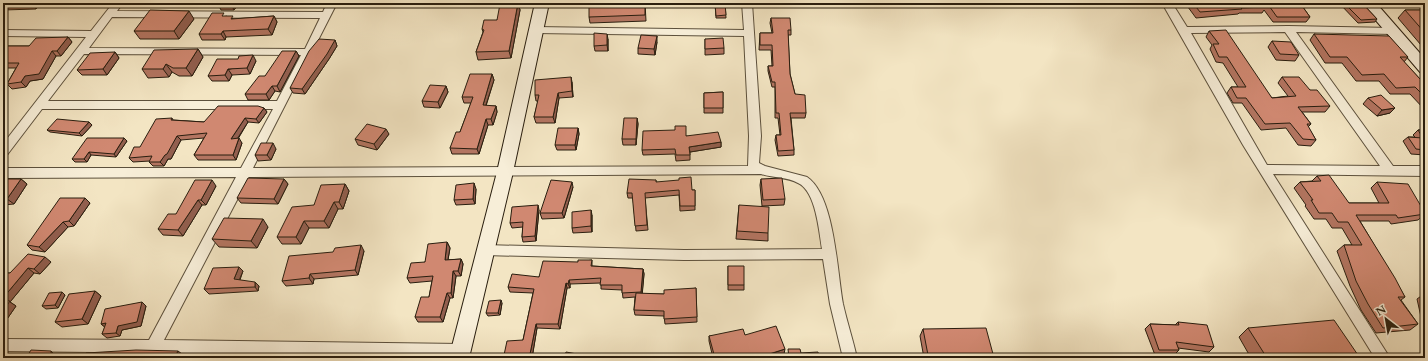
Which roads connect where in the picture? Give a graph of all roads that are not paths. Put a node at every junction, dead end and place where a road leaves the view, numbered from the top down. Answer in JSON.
{"nodes":[{"id":1,"x":118,"y":3,"type":"edge"},
{"id":2,"x":332,"y":3,"type":"edge"},
{"id":3,"x":542,"y":3,"type":"edge"},
{"id":4,"x":747,"y":3,"type":"edge"},
{"id":5,"x":1167,"y":3,"type":"edge"},
{"id":6,"x":1368,"y":3,"type":"edge"},
{"id":7,"x":110,"y":14,"type":"junction"},
{"id":8,"x":326,"y":15,"type":"junction"},
{"id":9,"x":1288,"y":29,"type":"junction"},
{"id":10,"x":536,"y":30,"type":"junction"},
{"id":11,"x":1184,"y":30,"type":"junction"},
{"id":12,"x":1393,"y":31,"type":"junction"},
{"id":13,"x":3,"y":33,"type":"edge"},
{"id":14,"x":749,"y":33,"type":"junction"},
{"id":15,"x":94,"y":34,"type":"junction"},
{"id":16,"x":81,"y":51,"type":"junction"},
{"id":17,"x":308,"y":52,"type":"junction"},
{"id":18,"x":1425,"y":68,"type":"edge"},
{"id":19,"x":39,"y":105,"type":"junction"},
{"id":20,"x":280,"y":105,"type":"junction"},
{"id":21,"x":3,"y":152,"type":"edge"},
{"id":22,"x":1264,"y":169,"type":"junction"},
{"id":23,"x":760,"y":170,"type":"junction"},
{"id":24,"x":1390,"y":171,"type":"junction"},
{"id":25,"x":1425,"y":171,"type":"edge"},
{"id":26,"x":505,"y":172,"type":"junction"},
{"id":27,"x":3,"y":173,"type":"edge"},
{"id":28,"x":245,"y":173,"type":"junction"},
{"id":29,"x":485,"y":250,"type":"junction"},
{"id":30,"x":829,"y":254,"type":"junction"},
{"id":31,"x":3,"y":345,"type":"edge"},
{"id":32,"x":153,"y":347,"type":"junction"},
{"id":33,"x":460,"y":354,"type":"edge"},
{"id":34,"x":850,"y":358,"type":"edge"},
{"id":35,"x":1382,"y":358,"type":"edge"}],
"edges":[{"from":1,"to":7,"type":"street"},
{"from":2,"to":8,"type":"street"},
{"from":3,"to":10,"type":"main road"},
{"from":4,"to":14,"type":"street"},
{"from":5,"to":11,"type":"street"},
{"from":6,"to":12,"type":"main road"},
{"from":7,"to":8,"type":"street"},
{"from":7,"to":15,"type":"street"},
{"from":8,"to":17,"type":"street"},
{"from":9,"to":11,"type":"street"},
{"from":9,"to":12,"type":"street"},
{"from":9,"to":24,"type":"street"},
{"from":10,"to":14,"type":"street"},
{"from":10,"to":26,"type":"main road"},
{"from":11,"to":22,"type":"street"},
{"from":12,"to":18,"type":"main road"},
{"from":13,"to":15,"type":"street"},
{"from":14,"to":23,"type":"street"},
{"from":15,"to":16,"type":"street"},
{"from":16,"to":17,"type":"street"},
{"from":16,"to":19,"type":"street"},
{"from":17,"to":20,"type":"street"},
{"from":19,"to":20,"type":"street"},
{"from":19,"to":21,"type":"street"},
{"from":20,"to":28,"type":"street"},
{"from":22,"to":24,"type":"street"},
{"from":22,"to":35,"type":"street"},
{"from":23,"to":26,"type":"street"},
{"from":23,"to":30,"type":"street"},
{"from":24,"to":25,"type":"street"},
{"from":26,"to":28,"type":"street"},
{"from":26,"to":29,"type":"main road"},
{"from":27,"to":28,"type":"street"},
{"from":28,"to":32,"type":"street"},
{"from":29,"to":30,"type":"street"},
{"from":29,"to":33,"type":"main road"},
{"from":30,"to":34,"type":"street"},
{"from":31,"to":32,"type":"street"},
{"from":32,"to":33,"type":"street"}]}
